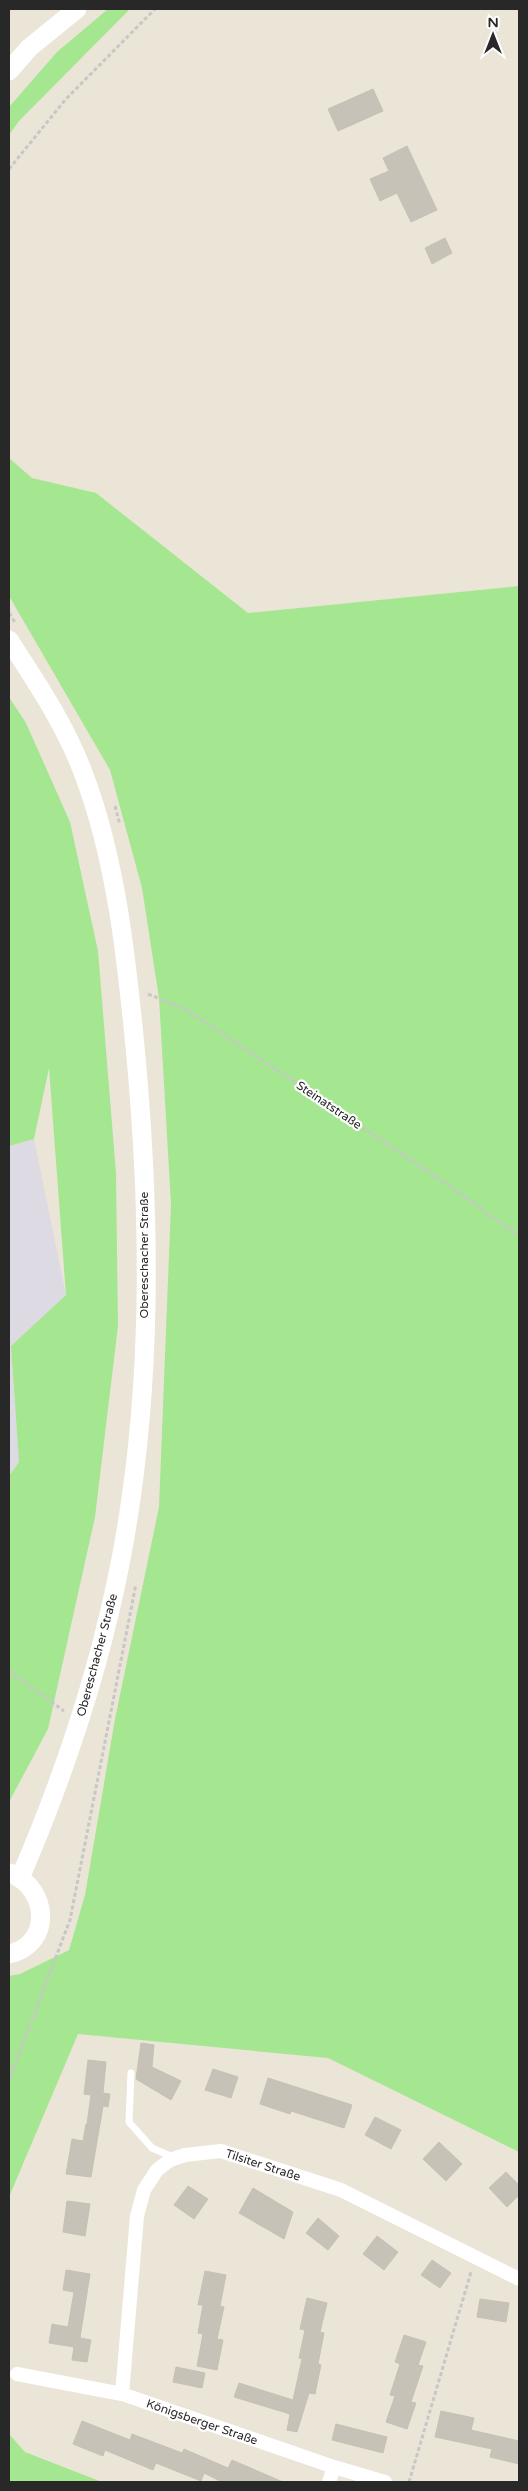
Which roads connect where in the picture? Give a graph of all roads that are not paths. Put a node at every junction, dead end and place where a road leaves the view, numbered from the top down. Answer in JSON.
{"nodes":[{"id":1,"x":77,"y":9,"type":"edge"},
{"id":2,"x":9,"y":72,"type":"edge"},
{"id":3,"x":14,"y":634,"type":"edge"},
{"id":4,"x":14,"y":1876,"type":"edge"},
{"id":5,"x":9,"y":1954,"type":"edge"},
{"id":6,"x":130,"y":2073,"type":"dead end"},
{"id":7,"x":176,"y":2158,"type":"junction"},
{"id":8,"x":519,"y":2278,"type":"edge"},
{"id":9,"x":17,"y":2374,"type":"dead end"},
{"id":10,"x":122,"y":2394,"type":"junction"},
{"id":11,"x":334,"y":2467,"type":"junction"},
{"id":12,"x":329,"y":2482,"type":"edge"},
{"id":13,"x":385,"y":2482,"type":"edge"}],
"edges":[{"from":1,"to":2,"type":"main road"},
{"from":3,"to":4,"type":"main road","name":"Obereschacher Straße"},
{"from":4,"to":5,"type":"main road"},
{"from":6,"to":7,"type":"lane"},
{"from":7,"to":8,"type":"street","name":"Tilsiter Straße"},
{"from":7,"to":10,"type":"street","name":"Tilsiter Straße"},
{"from":9,"to":10,"type":"street","name":"Königsberger Straße"},
{"from":10,"to":11,"type":"street","name":"Königsberger Straße"},
{"from":11,"to":12,"type":"street"},
{"from":11,"to":13,"type":"street","name":"Königsberger Straße"}]}
